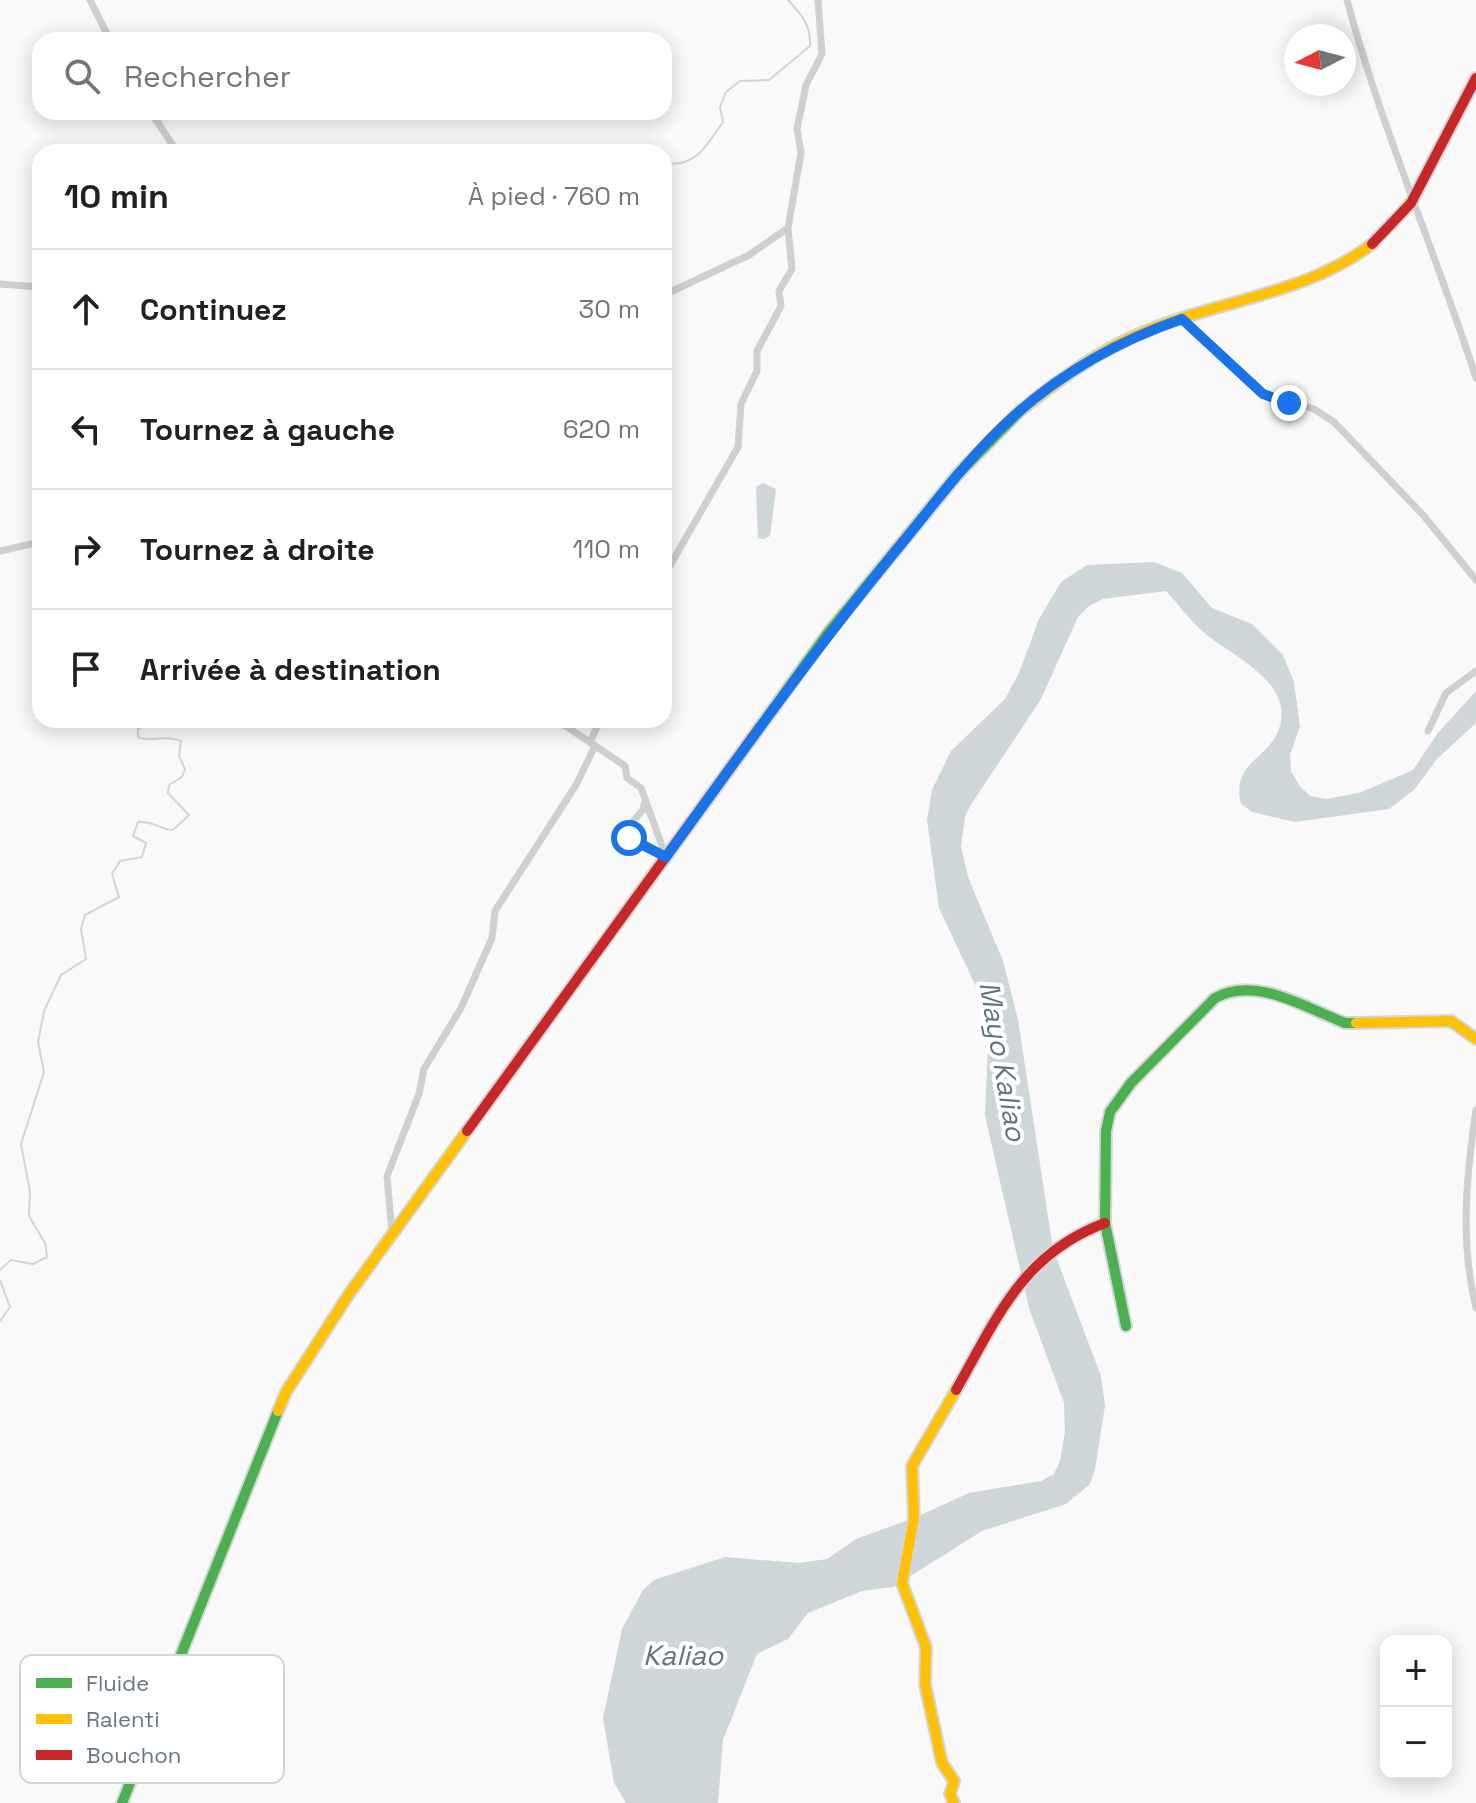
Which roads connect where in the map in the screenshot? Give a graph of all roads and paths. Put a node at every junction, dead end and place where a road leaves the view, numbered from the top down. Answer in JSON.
{"nodes":[{"id":1,"x":90,"y":0,"type":"edge"},
{"id":2,"x":818,"y":0,"type":"edge"},
{"id":3,"x":1347,"y":0,"type":"edge"},
{"id":4,"x":106,"y":32,"type":"edge"},
{"id":5,"x":1476,"y":78,"type":"edge"},
{"id":6,"x":156,"y":120,"type":"edge"},
{"id":7,"x":172,"y":144,"type":"edge"},
{"id":8,"x":1411,"y":203,"type":"junction"},
{"id":9,"x":788,"y":228,"type":"junction"},
{"id":10,"x":0,"y":284,"type":"edge"},
{"id":11,"x":32,"y":286,"type":"edge"},
{"id":12,"x":672,"y":291,"type":"edge"},
{"id":13,"x":1182,"y":319,"type":"junction"},
{"id":14,"x":1476,"y":378,"type":"edge"},
{"id":15,"x":32,"y":544,"type":"edge"},
{"id":16,"x":0,"y":551,"type":"edge"},
{"id":17,"x":672,"y":562,"type":"edge"},
{"id":18,"x":1476,"y":580,"type":"edge"},
{"id":19,"x":1476,"y":671,"type":"edge"},
{"id":20,"x":568,"y":728,"type":"edge"},
{"id":21,"x":596,"y":728,"type":"edge"},
{"id":22,"x":1428,"y":731,"type":"dead end"},
{"id":23,"x":594,"y":748,"type":"junction"},
{"id":24,"x":645,"y":799,"type":"junction"},
{"id":25,"x":666,"y":857,"type":"junction"},
{"id":26,"x":1476,"y":1039,"type":"edge"},
{"id":27,"x":1476,"y":1110,"type":"edge"},
{"id":28,"x":1105,"y":1223,"type":"junction"},
{"id":29,"x":392,"y":1234,"type":"junction"},
{"id":30,"x":1476,"y":1308,"type":"edge"},
{"id":31,"x":1126,"y":1326,"type":"dead end"},
{"id":32,"x":181,"y":1655,"type":"edge"},
{"id":33,"x":130,"y":1783,"type":"edge"},
{"id":34,"x":122,"y":1803,"type":"edge"},
{"id":35,"x":954,"y":1803,"type":"edge"}],
"edges":[{"from":1,"to":4,"type":"street"},
{"from":2,"to":9,"type":"street"},
{"from":3,"to":8,"type":"street"},
{"from":5,"to":8,"type":"main road"},
{"from":6,"to":7,"type":"street"},
{"from":8,"to":13,"type":"main road"},
{"from":8,"to":14,"type":"street"},
{"from":9,"to":12,"type":"street"},
{"from":9,"to":17,"type":"street"},
{"from":10,"to":11,"type":"street"},
{"from":13,"to":18,"type":"street"},
{"from":13,"to":25,"type":"main road"},
{"from":15,"to":16,"type":"street"},
{"from":19,"to":22,"type":"street"},
{"from":20,"to":23,"type":"street"},
{"from":21,"to":23,"type":"street"},
{"from":23,"to":24,"type":"street"},
{"from":23,"to":29,"type":"street"},
{"from":24,"to":25,"type":"street"},
{"from":24,"to":25,"type":"street"},
{"from":25,"to":29,"type":"main road"},
{"from":26,"to":28,"type":"main road"},
{"from":27,"to":30,"type":"street"},
{"from":28,"to":31,"type":"main road"},
{"from":28,"to":35,"type":"main road"},
{"from":29,"to":32,"type":"main road"},
{"from":33,"to":34,"type":"main road"}]}
